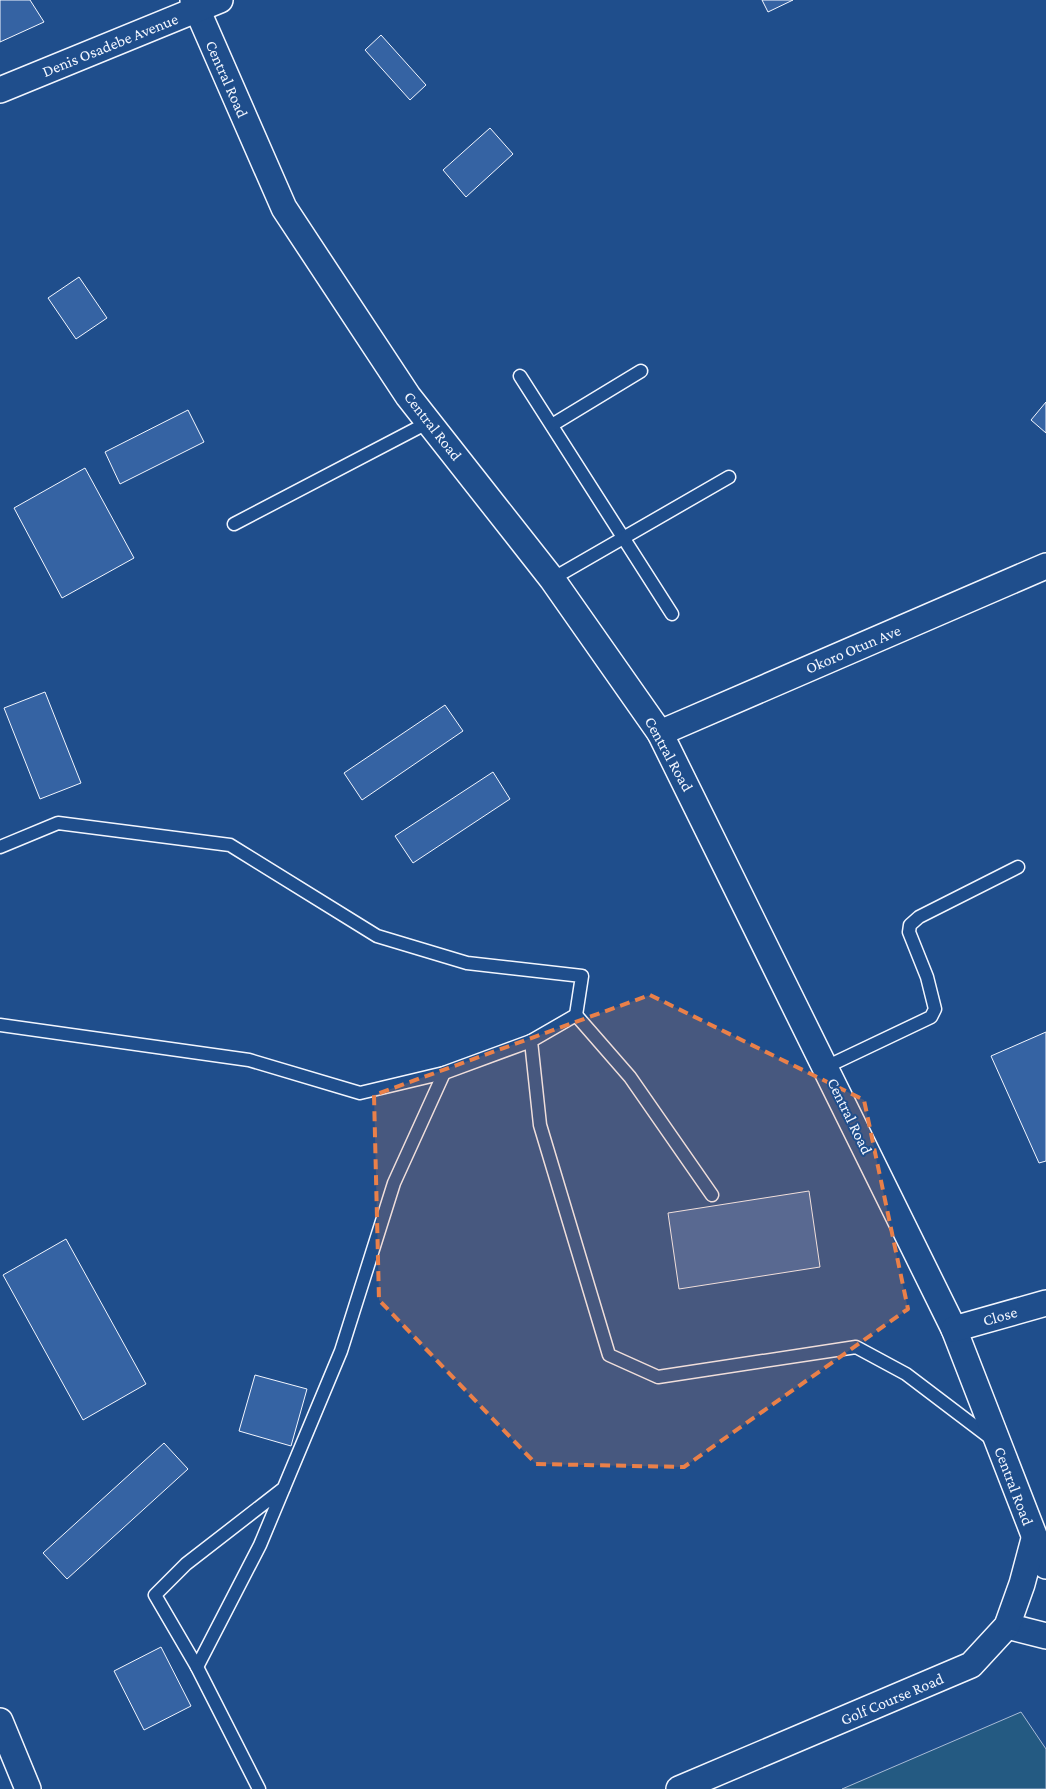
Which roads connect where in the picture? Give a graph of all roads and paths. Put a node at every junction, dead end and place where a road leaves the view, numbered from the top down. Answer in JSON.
{"nodes":[{"id":1,"x":220,"y":0,"type":"edge"},
{"id":2,"x":195,"y":5,"type":"edge"},
{"id":3,"x":0,"y":90,"type":"edge"},
{"id":4,"x":641,"y":371,"type":"dead end"},
{"id":5,"x":520,"y":376,"type":"dead end"},
{"id":6,"x":429,"y":422,"type":"junction"},
{"id":7,"x":552,"y":425,"type":"junction"},
{"id":8,"x":729,"y":477,"type":"dead end"},
{"id":9,"x":234,"y":524,"type":"dead end"},
{"id":10,"x":624,"y":538,"type":"junction"},
{"id":11,"x":1046,"y":566,"type":"edge"},
{"id":12,"x":552,"y":578,"type":"junction"},
{"id":13,"x":672,"y":614,"type":"dead end"},
{"id":14,"x":660,"y":732,"type":"junction"},
{"id":15,"x":0,"y":847,"type":"edge"},
{"id":16,"x":1018,"y":867,"type":"dead end"},
{"id":17,"x":576,"y":1014,"type":"junction"},
{"id":18,"x":0,"y":1025,"type":"edge"},
{"id":19,"x":531,"y":1041,"type":"junction"},
{"id":20,"x":826,"y":1067,"type":"junction"},
{"id":21,"x":444,"y":1073,"type":"junction"},
{"id":22,"x":712,"y":1195,"type":"dead end"},
{"id":23,"x":1046,"y":1303,"type":"edge"},
{"id":24,"x":954,"y":1329,"type":"junction"},
{"id":25,"x":997,"y":1443,"type":"junction"},
{"id":26,"x":284,"y":1488,"type":"junction"},
{"id":27,"x":1034,"y":1539,"type":"junction"},
{"id":28,"x":1046,"y":1566,"type":"edge"},
{"id":29,"x":1007,"y":1626,"type":"junction"},
{"id":30,"x":1046,"y":1636,"type":"edge"},
{"id":31,"x":197,"y":1668,"type":"junction"},
{"id":32,"x":0,"y":1721,"type":"edge"},
{"id":33,"x":28,"y":1789,"type":"edge"},
{"id":34,"x":259,"y":1789,"type":"edge"},
{"id":35,"x":679,"y":1789,"type":"edge"}],
"edges":[{"from":1,"to":2,"type":"street","name":"Denis Osadebe Avenue"},
{"from":2,"to":3,"type":"street","name":"Denis Osadebe Avenue"},
{"from":2,"to":6,"type":"street","name":"Central Road"},
{"from":4,"to":7,"type":"lane"},
{"from":5,"to":7,"type":"lane"},
{"from":6,"to":9,"type":"lane"},
{"from":6,"to":12,"type":"street","name":"Central Road"},
{"from":7,"to":10,"type":"lane"},
{"from":8,"to":10,"type":"lane"},
{"from":10,"to":12,"type":"lane"},
{"from":10,"to":13,"type":"lane"},
{"from":11,"to":14,"type":"street","name":"Okoro Otun Ave"},
{"from":12,"to":14,"type":"street","name":"Central Road"},
{"from":14,"to":20,"type":"street","name":"Central Road"},
{"from":15,"to":17,"type":"lane"},
{"from":16,"to":20,"type":"lane"},
{"from":17,"to":19,"type":"lane"},
{"from":17,"to":22,"type":"lane"},
{"from":18,"to":21,"type":"lane"},
{"from":19,"to":21,"type":"lane"},
{"from":19,"to":25,"type":"lane"},
{"from":20,"to":24,"type":"street","name":"Central Road"},
{"from":21,"to":26,"type":"lane"},
{"from":23,"to":24,"type":"street","name":"Close"},
{"from":24,"to":25,"type":"street","name":"Central Road"},
{"from":25,"to":27,"type":"street","name":"Central Road"},
{"from":26,"to":31,"type":"lane"},
{"from":26,"to":31,"type":"lane"},
{"from":27,"to":28,"type":"street","name":"Central Road"},
{"from":27,"to":29,"type":"street","name":"Golf Course Road"},
{"from":29,"to":30,"type":"street"},
{"from":29,"to":35,"type":"street","name":"Golf Course Road"},
{"from":31,"to":34,"type":"lane"},
{"from":32,"to":33,"type":"street"}]}
